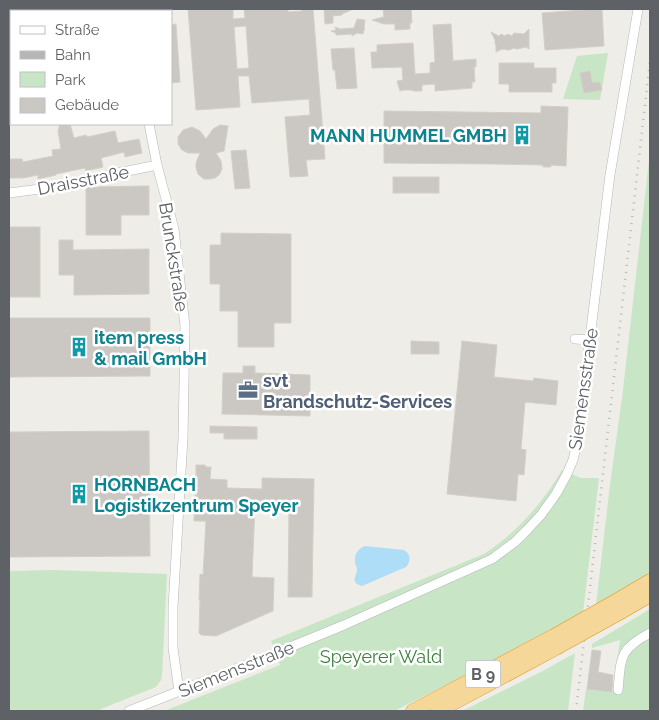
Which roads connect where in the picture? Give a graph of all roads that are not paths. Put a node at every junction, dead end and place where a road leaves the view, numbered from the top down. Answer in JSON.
{"nodes":[{"id":1,"x":638,"y":9,"type":"edge"},
{"id":2,"x":149,"y":125,"type":"edge"},
{"id":3,"x":157,"y":165,"type":"junction"},
{"id":4,"x":9,"y":193,"type":"edge"},
{"id":5,"x":575,"y":340,"type":"dead end"},
{"id":6,"x":590,"y":340,"type":"junction"},
{"id":7,"x":650,"y":581,"type":"edge"},
{"id":8,"x":650,"y":595,"type":"edge"},
{"id":9,"x":618,"y":607,"type":"junction"},
{"id":10,"x":650,"y":633,"type":"edge"},
{"id":11,"x":555,"y":642,"type":"junction"},
{"id":12,"x":618,"y":690,"type":"dead end"},
{"id":13,"x":179,"y":691,"type":"junction"},
{"id":14,"x":129,"y":711,"type":"edge"},
{"id":15,"x":413,"y":711,"type":"edge"},
{"id":16,"x":438,"y":711,"type":"edge"}],
"edges":[{"from":1,"to":6,"type":"street","name":"Siemensstraße"},
{"from":2,"to":3,"type":"street","name":"Brunckstraße"},
{"from":3,"to":4,"type":"street","name":"Draisstraße"},
{"from":3,"to":13,"type":"street","name":"Brunckstraße"},
{"from":5,"to":6,"type":"street"},
{"from":6,"to":13,"type":"street","name":"Siemensstraße"},
{"from":7,"to":9,"type":"highway","number":"B 9"},
{"from":8,"to":9,"type":"highway","number":"B 9"},
{"from":9,"to":11,"type":"highway","number":"B 9","bridge":true},
{"from":10,"to":12,"type":"street"},
{"from":11,"to":15,"type":"highway","number":"B 9"},
{"from":11,"to":16,"type":"highway","number":"B 9"},
{"from":13,"to":14,"type":"street","name":"Siemensstraße"}]}
